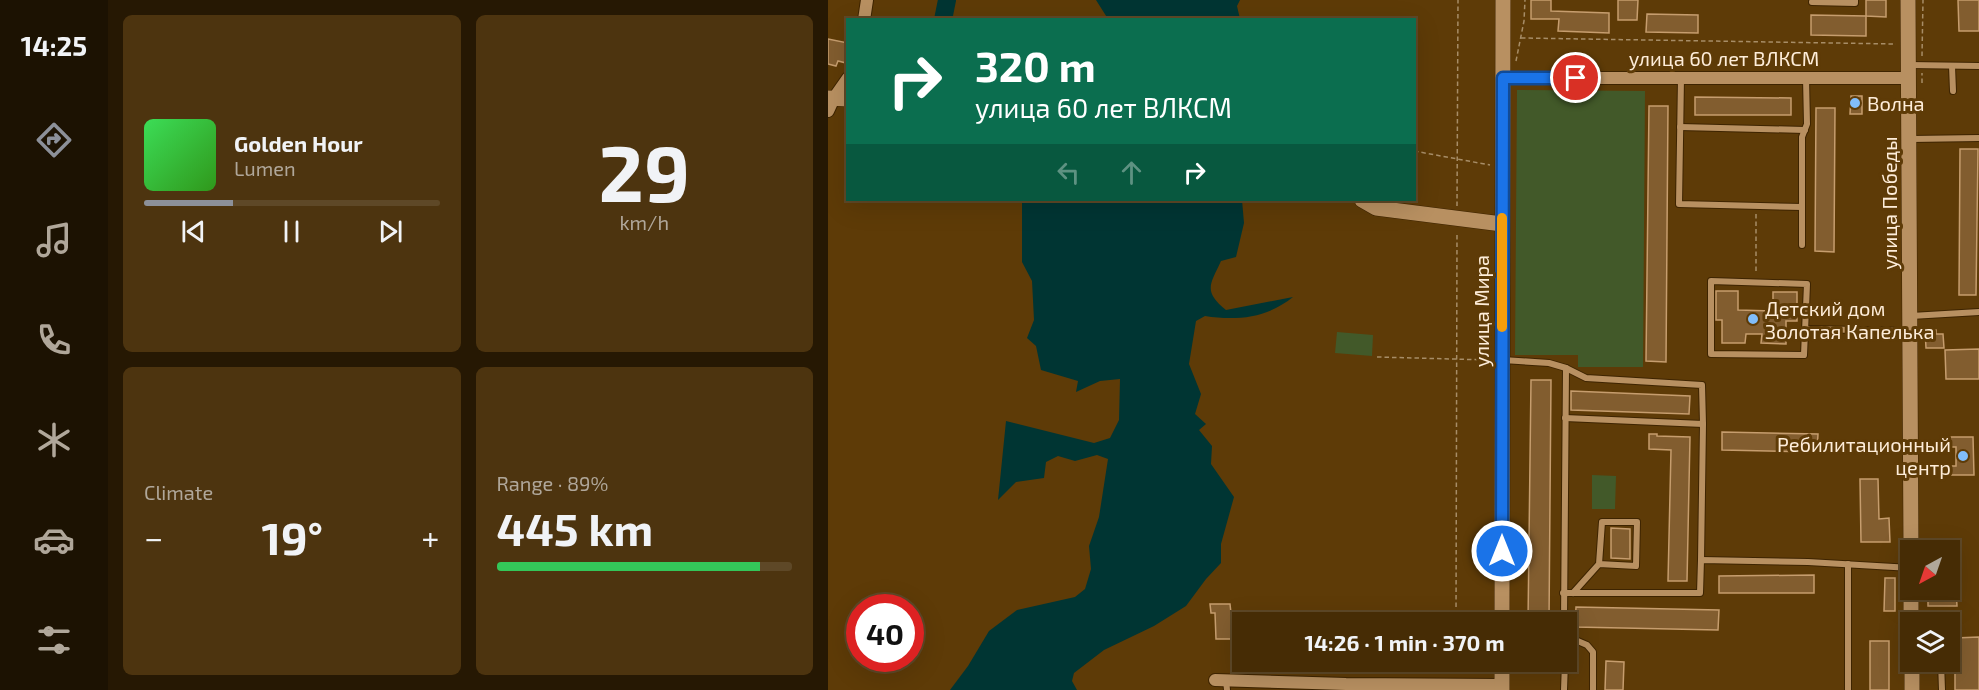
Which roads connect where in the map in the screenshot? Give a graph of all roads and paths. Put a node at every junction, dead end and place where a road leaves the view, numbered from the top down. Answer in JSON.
{"nodes":[{"id":1,"x":867,"y":0,"type":"edge"},
{"id":2,"x":1458,"y":0,"type":"edge"},
{"id":3,"x":1503,"y":0,"type":"edge"},
{"id":4,"x":1525,"y":0,"type":"edge"},
{"id":5,"x":1856,"y":0,"type":"edge"},
{"id":6,"x":1908,"y":0,"type":"edge"},
{"id":7,"x":1812,"y":2,"type":"dead end"},
{"id":8,"x":864,"y":18,"type":"edge"},
{"id":9,"x":1521,"y":38,"type":"junction"},
{"id":10,"x":1909,"y":44,"type":"junction"},
{"id":11,"x":1952,"y":66,"type":"junction"},
{"id":12,"x":1979,"y":66,"type":"edge"},
{"id":13,"x":1909,"y":72,"type":"junction"},
{"id":14,"x":1508,"y":78,"type":"junction"},
{"id":15,"x":1681,"y":78,"type":"junction"},
{"id":16,"x":1806,"y":78,"type":"junction"},
{"id":17,"x":846,"y":81,"type":"edge"},
{"id":18,"x":1953,"y":91,"type":"dead end"},
{"id":19,"x":834,"y":101,"type":"edge"},
{"id":20,"x":1680,"y":127,"type":"junction"},
{"id":21,"x":1805,"y":129,"type":"junction"},
{"id":22,"x":1979,"y":138,"type":"edge"},
{"id":23,"x":1909,"y":139,"type":"junction"},
{"id":24,"x":1416,"y":151,"type":"edge"},
{"id":25,"x":1458,"y":159,"type":"junction"},
{"id":26,"x":1503,"y":167,"type":"junction"},
{"id":27,"x":1364,"y":201,"type":"edge"},
{"id":28,"x":1756,"y":206,"type":"junction"},
{"id":29,"x":1802,"y":207,"type":"junction"},
{"id":30,"x":1457,"y":218,"type":"junction"},
{"id":31,"x":1502,"y":224,"type":"junction"},
{"id":32,"x":1802,"y":245,"type":"dead end"},
{"id":33,"x":1756,"y":283,"type":"junction"},
{"id":34,"x":1979,"y":312,"type":"edge"},
{"id":35,"x":1910,"y":323,"type":"junction"},
{"id":36,"x":1806,"y":329,"type":"junction"},
{"id":37,"x":1377,"y":357,"type":"dead end"},
{"id":38,"x":1457,"y":360,"type":"junction"},
{"id":39,"x":1502,"y":360,"type":"junction"},
{"id":40,"x":1566,"y":368,"type":"junction"},
{"id":41,"x":1565,"y":418,"type":"junction"},
{"id":42,"x":1702,"y":424,"type":"junction"},
{"id":43,"x":1911,"y":540,"type":"edge"},
{"id":44,"x":1701,"y":560,"type":"junction"},
{"id":45,"x":1599,"y":564,"type":"junction"},
{"id":46,"x":1848,"y":564,"type":"junction"},
{"id":47,"x":1900,"y":567,"type":"edge"},
{"id":48,"x":1563,"y":593,"type":"junction"},
{"id":49,"x":1573,"y":593,"type":"junction"},
{"id":50,"x":1456,"y":612,"type":"edge"},
{"id":51,"x":1502,"y":612,"type":"edge"},
{"id":52,"x":1564,"y":612,"type":"edge"},
{"id":53,"x":1577,"y":641,"type":"edge"},
{"id":54,"x":1502,"y":672,"type":"edge"},
{"id":55,"x":1565,"y":672,"type":"edge"},
{"id":56,"x":1912,"y":672,"type":"edge"},
{"id":57,"x":1941,"y":672,"type":"edge"},
{"id":58,"x":1223,"y":683,"type":"edge"},
{"id":59,"x":1346,"y":687,"type":"edge"},
{"id":60,"x":1502,"y":688,"type":"edge"},
{"id":61,"x":1564,"y":690,"type":"edge"},
{"id":62,"x":1593,"y":690,"type":"edge"},
{"id":63,"x":1848,"y":690,"type":"edge"},
{"id":64,"x":1912,"y":690,"type":"edge"},
{"id":65,"x":1942,"y":690,"type":"edge"}],
"edges":[{"from":1,"to":8,"type":"street"},
{"from":2,"to":25,"type":"path"},
{"from":3,"to":14,"type":"street","name":"улица Мира"},
{"from":4,"to":9,"type":"path"},
{"from":5,"to":7,"type":"lane"},
{"from":6,"to":10,"type":"street","name":"улица Победы"},
{"from":9,"to":10,"type":"path"},
{"from":9,"to":14,"type":"path"},
{"from":10,"to":13,"type":"street","name":"улица Победы"},
{"from":11,"to":12,"type":"lane"},
{"from":11,"to":13,"type":"lane"},
{"from":11,"to":18,"type":"lane"},
{"from":13,"to":16,"type":"street","name":"улица 60 лет ВЛКСМ"},
{"from":13,"to":23,"type":"street","name":"улица Победы"},
{"from":14,"to":15,"type":"street","name":"улица 60 лет ВЛКСМ"},
{"from":14,"to":26,"type":"street","name":"улица Мира"},
{"from":15,"to":16,"type":"street","name":"улица 60 лет ВЛКСМ"},
{"from":15,"to":20,"type":"lane"},
{"from":16,"to":21,"type":"lane"},
{"from":17,"to":19,"type":"street"},
{"from":20,"to":21,"type":"lane"},
{"from":20,"to":28,"type":"lane"},
{"from":21,"to":29,"type":"lane"},
{"from":22,"to":23,"type":"lane"},
{"from":23,"to":35,"type":"street","name":"улица Победы"},
{"from":24,"to":25,"type":"path"},
{"from":25,"to":26,"type":"path"},
{"from":25,"to":30,"type":"path"},
{"from":26,"to":31,"type":"street","name":"улица Мира"},
{"from":27,"to":30,"type":"street"},
{"from":28,"to":29,"type":"lane"},
{"from":28,"to":33,"type":"path"},
{"from":29,"to":32,"type":"lane"},
{"from":30,"to":31,"type":"street"},
{"from":30,"to":38,"type":"path"},
{"from":31,"to":39,"type":"street","name":"улица Мира"},
{"from":33,"to":36,"type":"lane"},
{"from":33,"to":36,"type":"lane"},
{"from":34,"to":35,"type":"lane"},
{"from":35,"to":36,"type":"lane"},
{"from":35,"to":43,"type":"street","name":"улица Победы"},
{"from":37,"to":38,"type":"path"},
{"from":38,"to":39,"type":"path"},
{"from":38,"to":50,"type":"path"},
{"from":39,"to":40,"type":"lane"},
{"from":39,"to":51,"type":"street","name":"улица Мира"},
{"from":40,"to":41,"type":"lane"},
{"from":40,"to":42,"type":"lane"},
{"from":41,"to":42,"type":"lane"},
{"from":41,"to":48,"type":"lane"},
{"from":42,"to":44,"type":"lane"},
{"from":44,"to":46,"type":"lane"},
{"from":44,"to":49,"type":"lane"},
{"from":45,"to":45,"type":"lane"},
{"from":45,"to":49,"type":"lane"},
{"from":46,"to":47,"type":"lane"},
{"from":46,"to":63,"type":"lane"},
{"from":48,"to":49,"type":"lane"},
{"from":48,"to":52,"type":"lane"},
{"from":53,"to":62,"type":"lane"},
{"from":54,"to":60,"type":"street"},
{"from":55,"to":61,"type":"lane"},
{"from":56,"to":64,"type":"street"},
{"from":57,"to":65,"type":"lane"},
{"from":58,"to":59,"type":"street"},
{"from":59,"to":60,"type":"street"}]}
